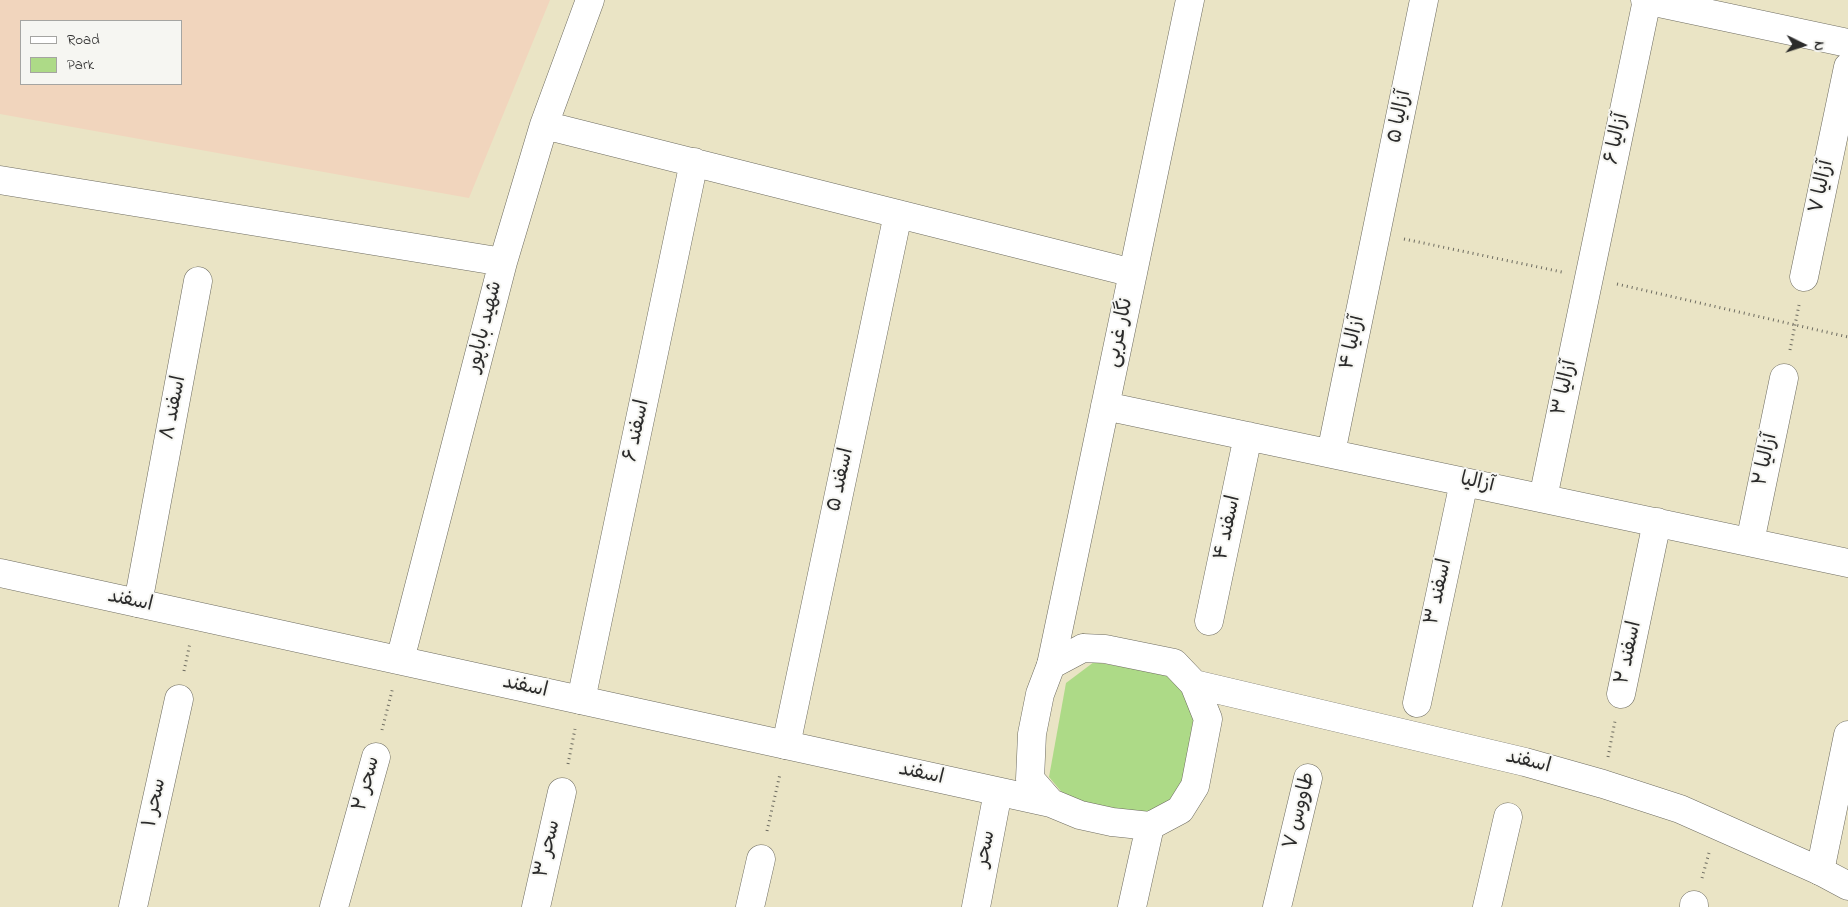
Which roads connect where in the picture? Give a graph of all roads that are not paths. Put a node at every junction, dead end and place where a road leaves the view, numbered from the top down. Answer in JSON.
{"nodes":[{"id":1,"x":590,"y":0,"type":"edge"},
{"id":2,"x":1190,"y":0,"type":"edge"},
{"id":3,"x":1424,"y":0,"type":"edge"},
{"id":4,"x":1646,"y":0,"type":"edge"},
{"id":5,"x":1726,"y":8,"type":"edge"},
{"id":6,"x":1848,"y":43,"type":"edge"},
{"id":7,"x":1848,"y":67,"type":"edge"},
{"id":8,"x":544,"y":125,"type":"junction"},
{"id":9,"x":694,"y":162,"type":"junction"},
{"id":10,"x":0,"y":180,"type":"edge"},
{"id":11,"x":898,"y":214,"type":"junction"},
{"id":12,"x":1378,"y":233,"type":"joint"},
{"id":13,"x":503,"y":262,"type":"junction"},
{"id":14,"x":1133,"y":274,"type":"junction"},
{"id":15,"x":1804,"y":277,"type":"road end"},
{"id":16,"x":1590,"y":278,"type":"joint"},
{"id":17,"x":198,"y":282,"type":"dead end"},
{"id":18,"x":1784,"y":378,"type":"road end"},
{"id":19,"x":1105,"y":406,"type":"junction"},
{"id":20,"x":1248,"y":436,"type":"junction"},
{"id":21,"x":1331,"y":453,"type":"junction"},
{"id":22,"x":1464,"y":482,"type":"junction"},
{"id":23,"x":1543,"y":498,"type":"junction"},
{"id":24,"x":1657,"y":522,"type":"junction"},
{"id":25,"x":1750,"y":542,"type":"junction"},
{"id":26,"x":1848,"y":563,"type":"edge"},
{"id":27,"x":0,"y":573,"type":"edge"},
{"id":28,"x":138,"y":604,"type":"junction"},
{"id":29,"x":1209,"y":620,"type":"dead end"},
{"id":30,"x":400,"y":660,"type":"junction"},
{"id":31,"x":1051,"y":665,"type":"junction"},
{"id":32,"x":1194,"y":684,"type":"junction"},
{"id":33,"x":1621,"y":694,"type":"road end"},
{"id":34,"x":178,"y":699,"type":"road end"},
{"id":35,"x":581,"y":700,"type":"junction"},
{"id":36,"x":1417,"y":703,"type":"dead end"},
{"id":37,"x":1848,"y":735,"type":"edge"},
{"id":38,"x":786,"y":745,"type":"junction"},
{"id":39,"x":376,"y":757,"type":"road end"},
{"id":40,"x":1308,"y":778,"type":"dead end"},
{"id":41,"x":562,"y":792,"type":"road end"},
{"id":42,"x":998,"y":792,"type":"junction"},
{"id":43,"x":1050,"y":803,"type":"junction"},
{"id":44,"x":1508,"y":817,"type":"dead end"},
{"id":45,"x":1150,"y":826,"type":"junction"},
{"id":46,"x":760,"y":859,"type":"road end"},
{"id":47,"x":1820,"y":871,"type":"junction"},
{"id":48,"x":1848,"y":886,"type":"edge"},
{"id":49,"x":132,"y":907,"type":"edge"},
{"id":50,"x":334,"y":907,"type":"edge"},
{"id":51,"x":536,"y":907,"type":"edge"},
{"id":52,"x":750,"y":907,"type":"edge"},
{"id":53,"x":976,"y":907,"type":"edge"},
{"id":54,"x":1132,"y":907,"type":"edge"},
{"id":55,"x":1278,"y":907,"type":"edge"},
{"id":56,"x":1487,"y":907,"type":"edge"}],
"edges":[{"from":1,"to":8,"type":"street","name":"شهید باباپور"},
{"from":2,"to":14,"type":"street","name":"نگار غربی"},
{"from":3,"to":12,"type":"street","name":"آزالیا ۵"},
{"from":4,"to":5,"type":"street"},
{"from":4,"to":16,"type":"street","name":"آزالیا ۶"},
{"from":5,"to":6,"type":"street"},
{"from":7,"to":15,"type":"street","name":"آزالیا ۷"},
{"from":8,"to":9,"type":"street"},
{"from":8,"to":13,"type":"street","name":"شهید باباپور"},
{"from":9,"to":11,"type":"street"},
{"from":9,"to":35,"type":"street","name":"اسفند ۶"},
{"from":10,"to":13,"type":"street"},
{"from":11,"to":14,"type":"street"},
{"from":11,"to":38,"type":"street","name":"اسفند ۵"},
{"from":12,"to":21,"type":"street","name":"آزالیا ۴"},
{"from":13,"to":30,"type":"street","name":"شهید باباپور"},
{"from":14,"to":19,"type":"street","name":"نگار غربی"},
{"from":16,"to":23,"type":"street","name":"آزالیا ۳"},
{"from":17,"to":28,"type":"street","name":"اسفند ۸"},
{"from":18,"to":25,"type":"street","name":"آزالیا ۲"},
{"from":19,"to":20,"type":"street","name":"آزالیا"},
{"from":19,"to":31,"type":"street","name":"نگار غربی"},
{"from":20,"to":21,"type":"street","name":"آزالیا"},
{"from":20,"to":29,"type":"street","name":"اسفند ۴"},
{"from":21,"to":22,"type":"street","name":"آزالیا"},
{"from":22,"to":23,"type":"street","name":"آزالیا"},
{"from":22,"to":36,"type":"street","name":"اسفند ۳"},
{"from":23,"to":24,"type":"street","name":"آزالیا"},
{"from":24,"to":25,"type":"street","name":"آزالیا"},
{"from":24,"to":33,"type":"street","name":"اسفند ۲"},
{"from":25,"to":26,"type":"street","name":"آزالیا"},
{"from":27,"to":28,"type":"street","name":"اسفند"},
{"from":28,"to":30,"type":"street","name":"اسفند"},
{"from":30,"to":35,"type":"street","name":"اسفند"},
{"from":31,"to":32,"type":"street"},
{"from":31,"to":43,"type":"street","name":"نگار غربی"},
{"from":32,"to":45,"type":"street"},
{"from":32,"to":47,"type":"street","name":"اسفند"},
{"from":34,"to":49,"type":"street","name":"سحر ۱"},
{"from":35,"to":38,"type":"street","name":"اسفند"},
{"from":37,"to":47,"type":"street"},
{"from":38,"to":42,"type":"street","name":"اسفند"},
{"from":39,"to":50,"type":"street","name":"سحر ۲"},
{"from":40,"to":55,"type":"street","name":"طاووس ۷"},
{"from":41,"to":51,"type":"street","name":"سحر ۳"},
{"from":42,"to":43,"type":"street","name":"اسفند"},
{"from":42,"to":53,"type":"street","name":"سحر"},
{"from":43,"to":45,"type":"street","name":"اسفند"},
{"from":44,"to":56,"type":"street"},
{"from":45,"to":54,"type":"street"},
{"from":46,"to":52,"type":"street"},
{"from":47,"to":48,"type":"street","name":"اسفند"}]}
